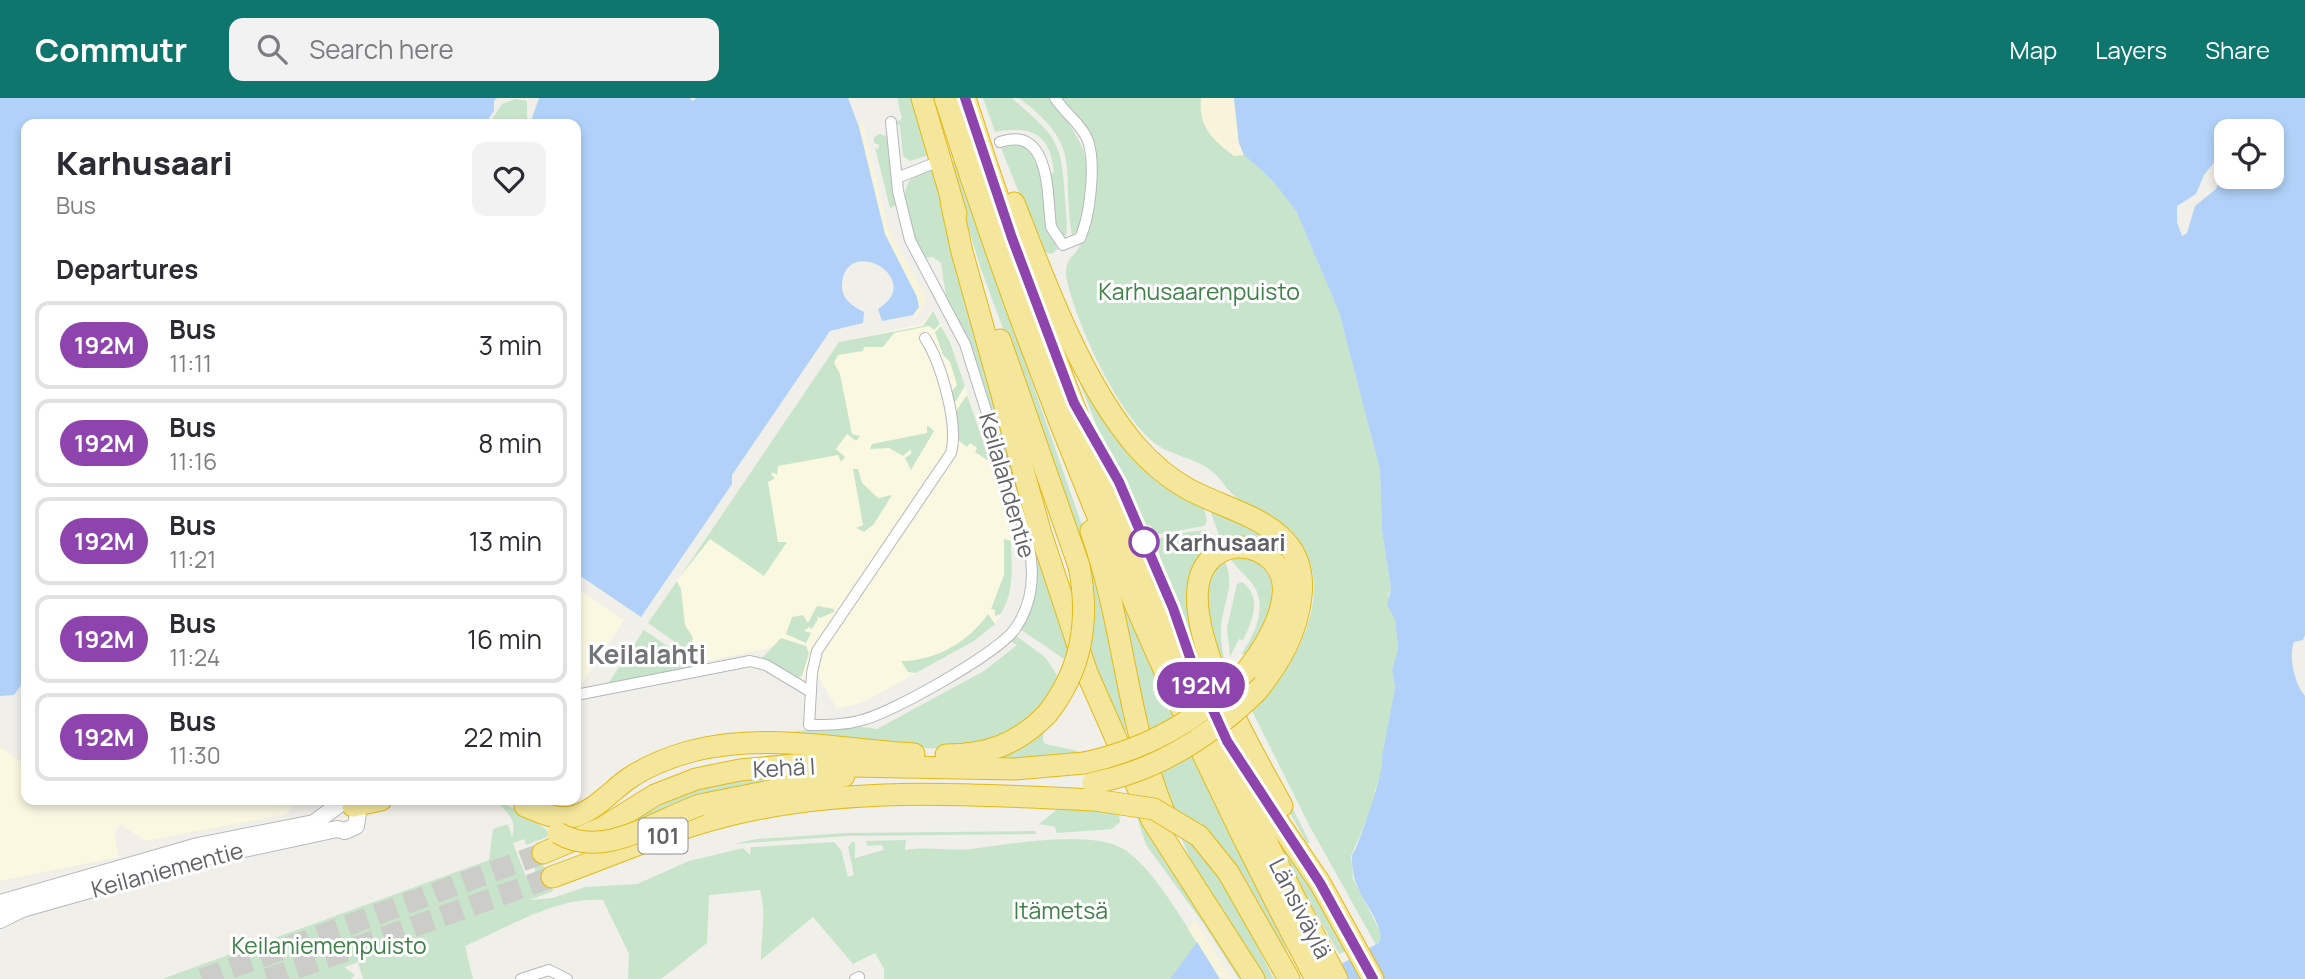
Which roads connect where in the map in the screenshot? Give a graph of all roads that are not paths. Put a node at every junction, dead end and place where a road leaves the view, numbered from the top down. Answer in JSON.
{"nodes":[{"id":1,"x":922,"y":98,"type":"edge"},
{"id":2,"x":945,"y":98,"type":"edge"},
{"id":3,"x":965,"y":98,"type":"edge"},
{"id":4,"x":975,"y":98,"type":"edge"},
{"id":5,"x":1055,"y":98,"type":"edge"},
{"id":6,"x":891,"y":122,"type":"dead end"},
{"id":7,"x":1000,"y":142,"type":"tunnel mouth"},
{"id":8,"x":932,"y":164,"type":"tunnel mouth"},
{"id":9,"x":897,"y":178,"type":"junction"},
{"id":10,"x":951,"y":201,"type":"junction"},
{"id":11,"x":925,"y":338,"type":"dead end"},
{"id":12,"x":1064,"y":404,"type":"junction"},
{"id":13,"x":811,"y":692,"type":"junction"},
{"id":14,"x":581,"y":694,"type":"edge"},
{"id":15,"x":890,"y":752,"type":"junction"},
{"id":16,"x":871,"y":767,"type":"junction"},
{"id":17,"x":696,"y":779,"type":"junction"},
{"id":18,"x":1094,"y":791,"type":"junction"},
{"id":19,"x":340,"y":805,"type":"edge"},
{"id":20,"x":522,"y":805,"type":"edge"},
{"id":21,"x":524,"y":805,"type":"edge"},
{"id":22,"x":337,"y":830,"type":"junction"},
{"id":23,"x":543,"y":853,"type":"tunnel mouth"},
{"id":24,"x":552,"y":877,"type":"tunnel mouth"},
{"id":25,"x":1320,"y":883,"type":"junction"},
{"id":26,"x":0,"y":903,"type":"edge"},
{"id":27,"x":0,"y":920,"type":"edge"},
{"id":28,"x":1266,"y":943,"type":"junction"},
{"id":29,"x":1250,"y":973,"type":"edge"},
{"id":30,"x":1324,"y":974,"type":"edge"},
{"id":31,"x":521,"y":979,"type":"edge"},
{"id":32,"x":567,"y":979,"type":"edge"},
{"id":33,"x":1281,"y":979,"type":"edge"},
{"id":34,"x":1289,"y":979,"type":"edge"},
{"id":35,"x":1373,"y":979,"type":"edge"}],
"edges":[{"from":1,"to":10,"type":"highway"},
{"from":2,"to":12,"type":"highway","name":"Länsiväylä"},
{"from":3,"to":12,"type":"highway","name":"Länsiväylä"},
{"from":4,"to":18,"type":"highway","bridge":true},
{"from":5,"to":7,"type":"street"},
{"from":6,"to":9,"type":"street","name":"Keilalahdentie"},
{"from":8,"to":9,"type":"street"},
{"from":9,"to":13,"type":"street","name":"Keilalahdentie"},
{"from":10,"to":15,"type":"highway","bridge":true},
{"from":10,"to":29,"type":"highway"},
{"from":11,"to":13,"type":"street"},
{"from":12,"to":25,"type":"highway"},
{"from":12,"to":29,"type":"highway"},
{"from":12,"to":30,"type":"highway","name":"Länsiväylä"},
{"from":13,"to":14,"type":"street"},
{"from":15,"to":17,"type":"highway"},
{"from":15,"to":21,"type":"highway"},
{"from":16,"to":17,"type":"highway","name":"Kehä I","number":"101"},
{"from":16,"to":20,"type":"highway","bridge":true},
{"from":16,"to":25,"type":"highway","name":"Kehä I","number":"101","bridge":true},
{"from":17,"to":23,"type":"highway","name":"Kehä I","number":"101"},
{"from":18,"to":24,"type":"highway","name":"Kehä I","number":"101"},
{"from":18,"to":28,"type":"highway","bridge":true},
{"from":19,"to":22,"type":"street"},
{"from":19,"to":22,"type":"street"},
{"from":19,"to":26,"type":"street","name":"Keilaniementie"},
{"from":22,"to":27,"type":"street","name":"Keilaniementie"},
{"from":25,"to":35,"type":"highway"},
{"from":28,"to":33,"type":"highway"},
{"from":28,"to":34,"type":"highway"},
{"from":31,"to":32,"type":"street"}]}
